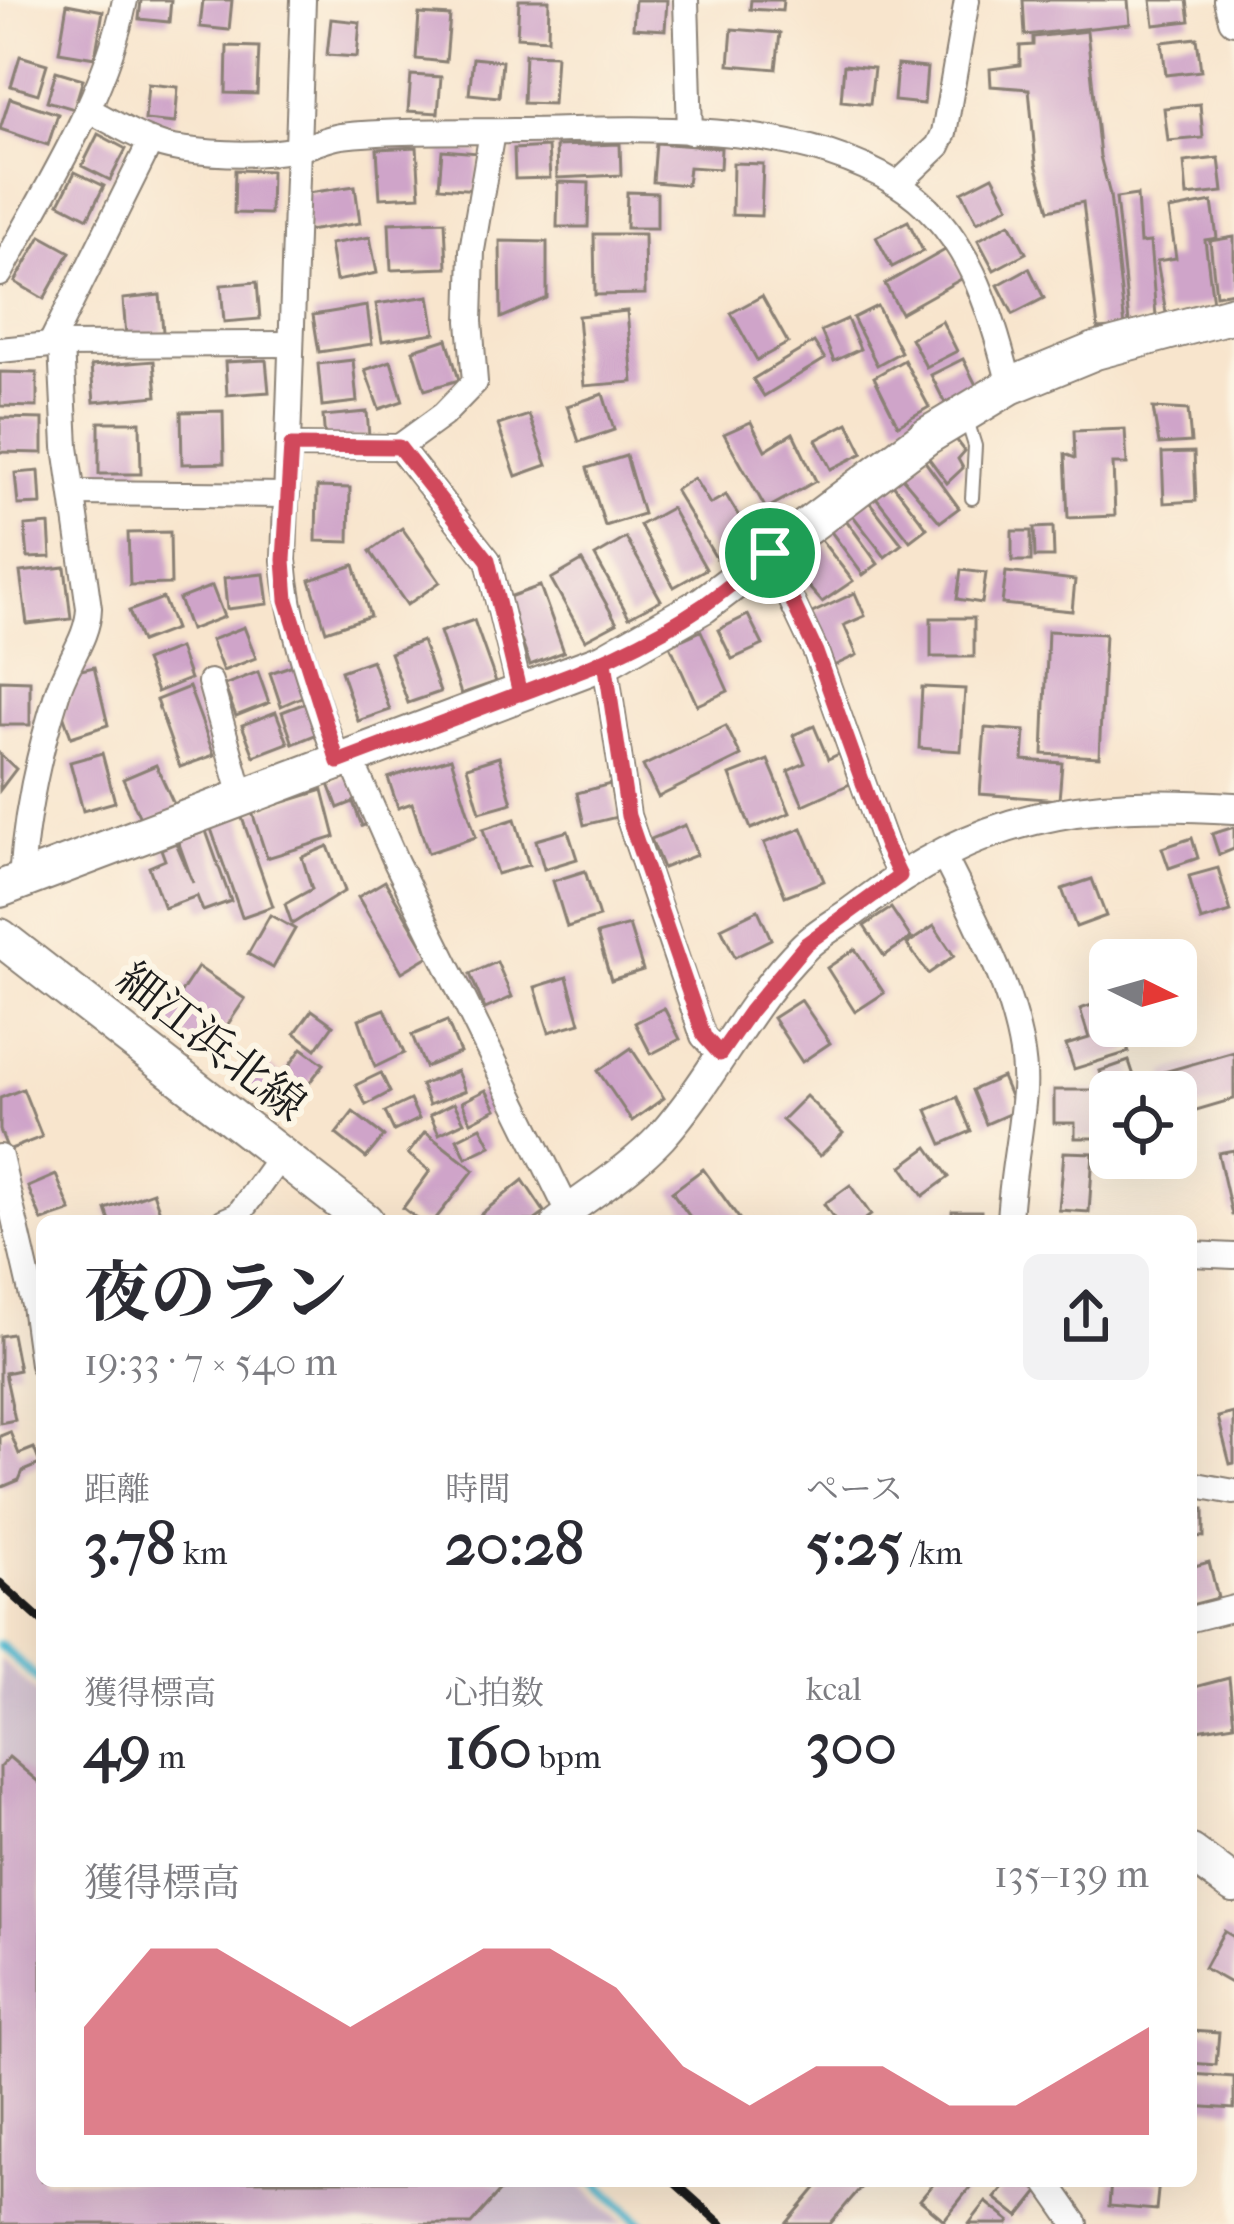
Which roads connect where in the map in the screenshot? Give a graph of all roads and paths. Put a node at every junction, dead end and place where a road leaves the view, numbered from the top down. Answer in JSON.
{"nodes":[{"id":1,"x":124,"y":0,"type":"edge"},
{"id":2,"x":303,"y":0,"type":"edge"},
{"id":3,"x":686,"y":0,"type":"edge"},
{"id":4,"x":967,"y":0,"type":"edge"},
{"id":5,"x":1229,"y":0,"type":"edge"},
{"id":6,"x":1234,"y":19,"type":"edge"},
{"id":7,"x":87,"y":109,"type":"junction"},
{"id":8,"x":491,"y":132,"type":"junction"},
{"id":9,"x":690,"y":132,"type":"junction"},
{"id":10,"x":151,"y":141,"type":"junction"},
{"id":11,"x":295,"y":150,"type":"junction"},
{"id":12,"x":898,"y":184,"type":"junction"},
{"id":13,"x":0,"y":274,"type":"edge"},
{"id":14,"x":1234,"y":314,"type":"edge"},
{"id":15,"x":291,"y":344,"type":"junction"},
{"id":16,"x":56,"y":345,"type":"junction"},
{"id":17,"x":0,"y":350,"type":"edge"},
{"id":18,"x":1010,"y":386,"type":"junction"},
{"id":19,"x":964,"y":413,"type":"junction"},
{"id":20,"x":291,"y":446,"type":"junction"},
{"id":21,"x":399,"y":447,"type":"junction"},
{"id":22,"x":73,"y":493,"type":"junction"},
{"id":23,"x":287,"y":495,"type":"junction"},
{"id":24,"x":972,"y":498,"type":"dead end"},
{"id":25,"x":770,"y":553,"type":"junction"},
{"id":26,"x":605,"y":661,"type":"junction"},
{"id":27,"x":210,"y":682,"type":"dead end"},
{"id":28,"x":520,"y":694,"type":"junction"},
{"id":29,"x":344,"y":760,"type":"junction"},
{"id":30,"x":242,"y":797,"type":"junction"},
{"id":31,"x":1234,"y":808,"type":"edge"},
{"id":32,"x":943,"y":855,"type":"junction"},
{"id":33,"x":900,"y":876,"type":"junction"},
{"id":34,"x":10,"y":884,"type":"edge"},
{"id":35,"x":0,"y":937,"type":"edge"},
{"id":36,"x":720,"y":1054,"type":"junction"},
{"id":37,"x":281,"y":1155,"type":"junction"},
{"id":38,"x":0,"y":1157,"type":"edge"},
{"id":39,"x":238,"y":1215,"type":"edge"},
{"id":40,"x":357,"y":1215,"type":"edge"},
{"id":41,"x":565,"y":1215,"type":"edge"},
{"id":42,"x":570,"y":1215,"type":"edge"},
{"id":43,"x":1009,"y":1215,"type":"edge"},
{"id":44,"x":1197,"y":1254,"type":"edge"},
{"id":45,"x":1234,"y":1256,"type":"edge"},
{"id":46,"x":36,"y":1295,"type":"edge"},
{"id":47,"x":1197,"y":1485,"type":"edge"},
{"id":48,"x":1234,"y":1492,"type":"edge"},
{"id":49,"x":1234,"y":1608,"type":"edge"},
{"id":50,"x":1197,"y":1617,"type":"edge"},
{"id":51,"x":1197,"y":1857,"type":"edge"},
{"id":52,"x":1234,"y":1885,"type":"edge"},
{"id":53,"x":1050,"y":2187,"type":"edge"},
{"id":54,"x":1076,"y":2224,"type":"edge"}],
"edges":[{"from":1,"to":7,"type":"street"},
{"from":2,"to":11,"type":"street"},
{"from":3,"to":9,"type":"street"},
{"from":4,"to":12,"type":"street"},
{"from":5,"to":6,"type":"street"},
{"from":7,"to":10,"type":"street"},
{"from":7,"to":13,"type":"street"},
{"from":8,"to":9,"type":"street"},
{"from":8,"to":11,"type":"street"},
{"from":8,"to":21,"type":"street"},
{"from":9,"to":12,"type":"street"},
{"from":10,"to":11,"type":"street"},
{"from":10,"to":16,"type":"street"},
{"from":11,"to":15,"type":"street"},
{"from":12,"to":18,"type":"street"},
{"from":14,"to":18,"type":"main road"},
{"from":15,"to":16,"type":"street"},
{"from":15,"to":20,"type":"street"},
{"from":16,"to":17,"type":"street"},
{"from":16,"to":22,"type":"street"},
{"from":18,"to":19,"type":"main road"},
{"from":19,"to":24,"type":"lane"},
{"from":19,"to":25,"type":"main road"},
{"from":20,"to":21,"type":"street"},
{"from":20,"to":23,"type":"street"},
{"from":21,"to":28,"type":"street"},
{"from":22,"to":23,"type":"street"},
{"from":22,"to":34,"type":"street"},
{"from":23,"to":29,"type":"street"},
{"from":25,"to":26,"type":"main road"},
{"from":25,"to":33,"type":"street"},
{"from":26,"to":28,"type":"main road"},
{"from":26,"to":36,"type":"street"},
{"from":27,"to":30,"type":"street"},
{"from":28,"to":29,"type":"main road"},
{"from":29,"to":30,"type":"main road"},
{"from":29,"to":41,"type":"street"},
{"from":30,"to":34,"type":"main road"},
{"from":31,"to":32,"type":"street"},
{"from":32,"to":33,"type":"street"},
{"from":32,"to":43,"type":"street"},
{"from":33,"to":36,"type":"street"},
{"from":35,"to":37,"type":"main road","name":"細江浜北線"},
{"from":36,"to":42,"type":"street"},
{"from":37,"to":39,"type":"street"},
{"from":37,"to":40,"type":"main road","name":"細江浜北線"},
{"from":38,"to":46,"type":"street"},
{"from":44,"to":45,"type":"street"},
{"from":47,"to":48,"type":"street"},
{"from":49,"to":50,"type":"street"},
{"from":51,"to":52,"type":"main road"},
{"from":53,"to":54,"type":"street"}]}
